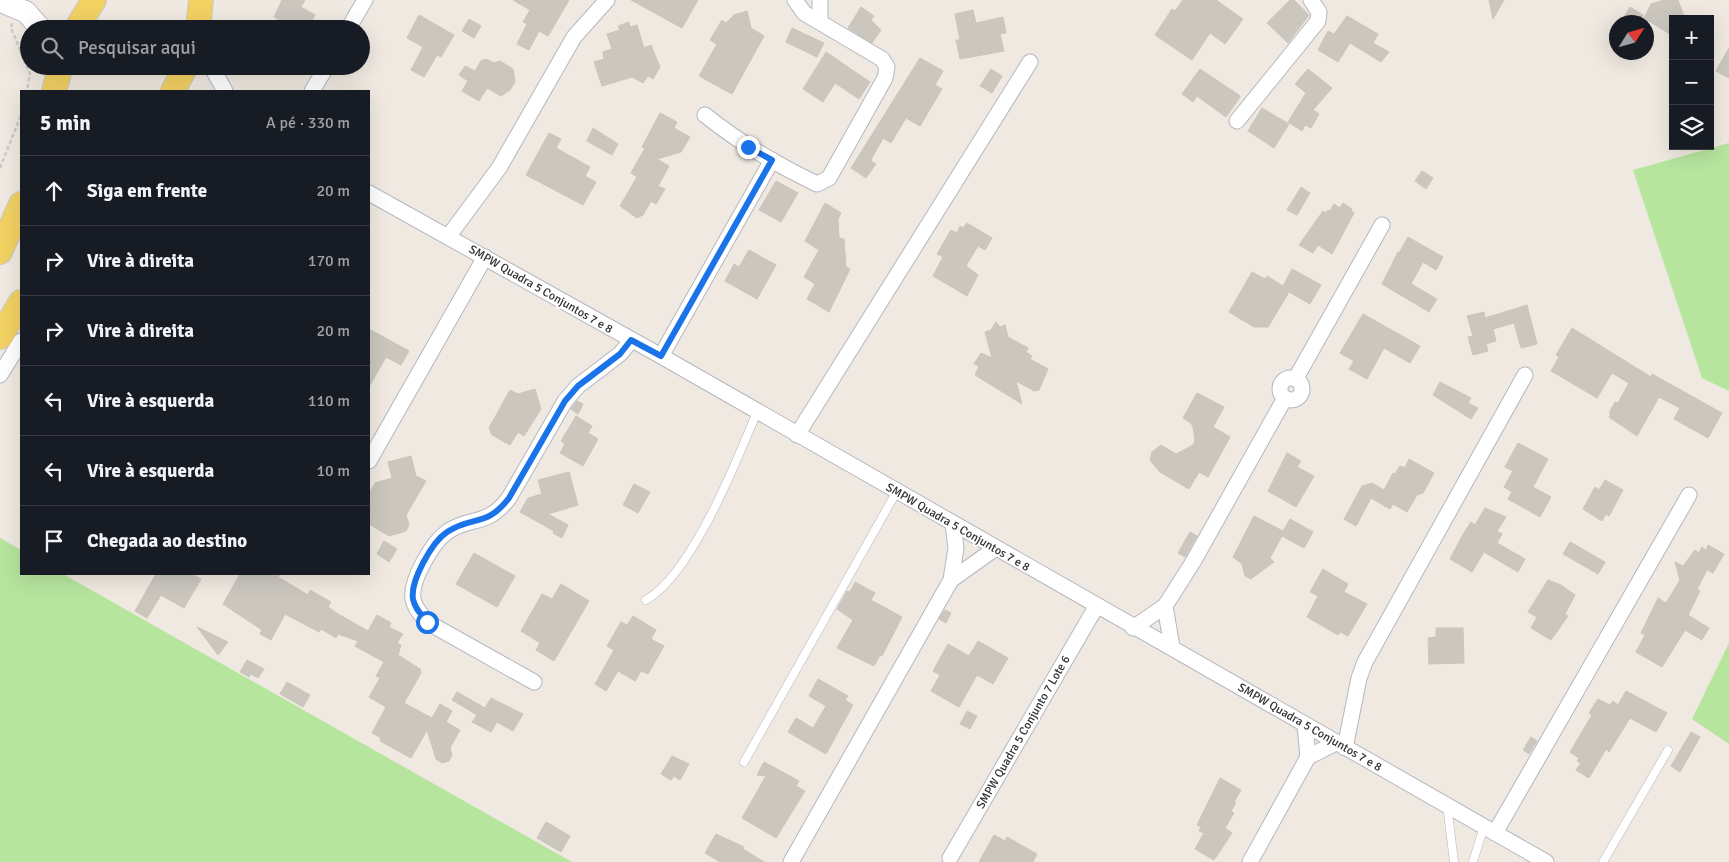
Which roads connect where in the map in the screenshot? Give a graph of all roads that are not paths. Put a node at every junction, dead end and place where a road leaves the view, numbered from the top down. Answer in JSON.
{"nodes":[{"id":1,"x":94,"y":0,"type":"edge"},
{"id":2,"x":201,"y":0,"type":"edge"},
{"id":3,"x":365,"y":0,"type":"edge"},
{"id":4,"x":607,"y":0,"type":"edge"},
{"id":5,"x":795,"y":0,"type":"edge"},
{"id":6,"x":820,"y":0,"type":"edge"},
{"id":7,"x":1311,"y":0,"type":"edge"},
{"id":8,"x":7,"y":4,"type":"edge"},
{"id":9,"x":33,"y":20,"type":"edge"},
{"id":10,"x":82,"y":20,"type":"edge"},
{"id":11,"x":199,"y":20,"type":"edge"},
{"id":12,"x":353,"y":20,"type":"edge"},
{"id":13,"x":820,"y":21,"type":"junction"},
{"id":14,"x":1030,"y":62,"type":"dead end"},
{"id":15,"x":181,"y":75,"type":"edge"},
{"id":16,"x":216,"y":75,"type":"edge"},
{"id":17,"x":322,"y":75,"type":"edge"},
{"id":18,"x":174,"y":90,"type":"edge"},
{"id":19,"x":224,"y":90,"type":"edge"},
{"id":20,"x":313,"y":90,"type":"edge"},
{"id":21,"x":705,"y":115,"type":"dead end"},
{"id":22,"x":1237,"y":121,"type":"dead end"},
{"id":23,"x":772,"y":160,"type":"junction"},
{"id":24,"x":370,"y":194,"type":"edge"},
{"id":25,"x":20,"y":206,"type":"edge"},
{"id":26,"x":1382,"y":225,"type":"dead end"},
{"id":27,"x":20,"y":227,"type":"edge"},
{"id":28,"x":448,"y":237,"type":"junction"},
{"id":29,"x":0,"y":252,"type":"edge"},
{"id":30,"x":485,"y":257,"type":"junction"},
{"id":31,"x":0,"y":259,"type":"edge"},
{"id":32,"x":20,"y":299,"type":"edge"},
{"id":33,"x":0,"y":337,"type":"edge"},
{"id":34,"x":631,"y":340,"type":"junction"},
{"id":35,"x":20,"y":343,"type":"edge"},
{"id":36,"x":661,"y":356,"type":"junction"},
{"id":37,"x":0,"y":375,"type":"edge"},
{"id":38,"x":1525,"y":375,"type":"dead end"},
{"id":39,"x":757,"y":412,"type":"junction"},
{"id":40,"x":797,"y":435,"type":"junction"},
{"id":41,"x":373,"y":445,"type":"edge"},
{"id":42,"x":897,"y":491,"type":"junction"},
{"id":43,"x":1689,"y":495,"type":"dead end"},
{"id":44,"x":953,"y":524,"type":"junction"},
{"id":45,"x":996,"y":548,"type":"junction"},
{"id":46,"x":951,"y":580,"type":"junction"},
{"id":47,"x":646,"y":600,"type":"dead end"},
{"id":48,"x":1164,"y":606,"type":"junction"},
{"id":49,"x":1096,"y":607,"type":"junction"},
{"id":50,"x":1133,"y":628,"type":"junction"},
{"id":51,"x":1172,"y":647,"type":"junction"},
{"id":52,"x":534,"y":682,"type":"dead end"},
{"id":53,"x":1304,"y":725,"type":"junction"},
{"id":54,"x":1340,"y":745,"type":"junction"},
{"id":55,"x":1668,"y":750,"type":"dead end"},
{"id":56,"x":1308,"y":757,"type":"junction"},
{"id":57,"x":744,"y":762,"type":"dead end"},
{"id":58,"x":1447,"y":806,"type":"junction"},
{"id":59,"x":1490,"y":830,"type":"junction"},
{"id":60,"x":950,"y":858,"type":"dead end"},
{"id":61,"x":792,"y":862,"type":"edge"},
{"id":62,"x":1250,"y":862,"type":"edge"},
{"id":63,"x":1454,"y":862,"type":"edge"},
{"id":64,"x":1472,"y":862,"type":"edge"},
{"id":65,"x":1546,"y":862,"type":"edge"},
{"id":66,"x":1603,"y":862,"type":"edge"}],
"edges":[{"from":1,"to":10,"type":"main road"},
{"from":2,"to":11,"type":"main road"},
{"from":3,"to":12,"type":"street"},
{"from":4,"to":28,"type":"street"},
{"from":5,"to":13,"type":"street"},
{"from":6,"to":13,"type":"street"},
{"from":7,"to":22,"type":"street"},
{"from":8,"to":9,"type":"main road"},
{"from":13,"to":23,"type":"street"},
{"from":14,"to":40,"type":"street"},
{"from":15,"to":18,"type":"main road"},
{"from":16,"to":19,"type":"street"},
{"from":17,"to":20,"type":"street"},
{"from":21,"to":23,"type":"street"},
{"from":23,"to":36,"type":"street"},
{"from":24,"to":28,"type":"street","name":"SMPW Quadra 5 Conjuntos 7 e 8"},
{"from":25,"to":29,"type":"main road"},
{"from":26,"to":48,"type":"street"},
{"from":27,"to":31,"type":"main road"},
{"from":28,"to":30,"type":"street","name":"SMPW Quadra 5 Conjuntos 7 e 8"},
{"from":30,"to":34,"type":"street","name":"SMPW Quadra 5 Conjuntos 7 e 8"},
{"from":30,"to":41,"type":"street"},
{"from":32,"to":33,"type":"main road"},
{"from":34,"to":36,"type":"street","name":"SMPW Quadra 5 Conjuntos 7 e 8"},
{"from":34,"to":52,"type":"street"},
{"from":35,"to":37,"type":"street"},
{"from":36,"to":39,"type":"street","name":"SMPW Quadra 5 Conjuntos 7 e 8"},
{"from":38,"to":54,"type":"street"},
{"from":39,"to":40,"type":"street","name":"SMPW Quadra 5 Conjuntos 7 e 8"},
{"from":39,"to":47,"type":"lane"},
{"from":40,"to":42,"type":"street","name":"SMPW Quadra 5 Conjuntos 7 e 8"},
{"from":42,"to":44,"type":"street","name":"SMPW Quadra 5 Conjuntos 7 e 8"},
{"from":42,"to":57,"type":"lane"},
{"from":43,"to":59,"type":"street"},
{"from":44,"to":45,"type":"street","name":"SMPW Quadra 5 Conjuntos 7 e 8"},
{"from":44,"to":46,"type":"street"},
{"from":45,"to":46,"type":"street"},
{"from":45,"to":49,"type":"street","name":"SMPW Quadra 5 Conjuntos 7 e 8"},
{"from":46,"to":61,"type":"street"},
{"from":48,"to":50,"type":"street"},
{"from":48,"to":51,"type":"street"},
{"from":49,"to":50,"type":"street","name":"SMPW Quadra 5 Conjuntos 7 e 8"},
{"from":49,"to":60,"type":"street","name":"SMPW Quadra 5 Conjunto 7 Lote 6"},
{"from":50,"to":51,"type":"street","name":"SMPW Quadra 5 Conjuntos 7 e 8"},
{"from":51,"to":53,"type":"street","name":"SMPW Quadra 5 Conjuntos 7 e 8"},
{"from":53,"to":54,"type":"street","name":"SMPW Quadra 5 Conjuntos 7 e 8"},
{"from":53,"to":56,"type":"street"},
{"from":54,"to":56,"type":"street"},
{"from":54,"to":58,"type":"street","name":"SMPW Quadra 5 Conjuntos 7 e 8"},
{"from":55,"to":66,"type":"lane"},
{"from":56,"to":62,"type":"street"},
{"from":58,"to":59,"type":"street","name":"SMPW Quadra 5 Conjuntos 7 e 8"},
{"from":58,"to":63,"type":"lane"},
{"from":59,"to":64,"type":"lane"},
{"from":59,"to":65,"type":"street","name":"SMPW Quadra 5 Conjuntos 7 e 8"}]}
